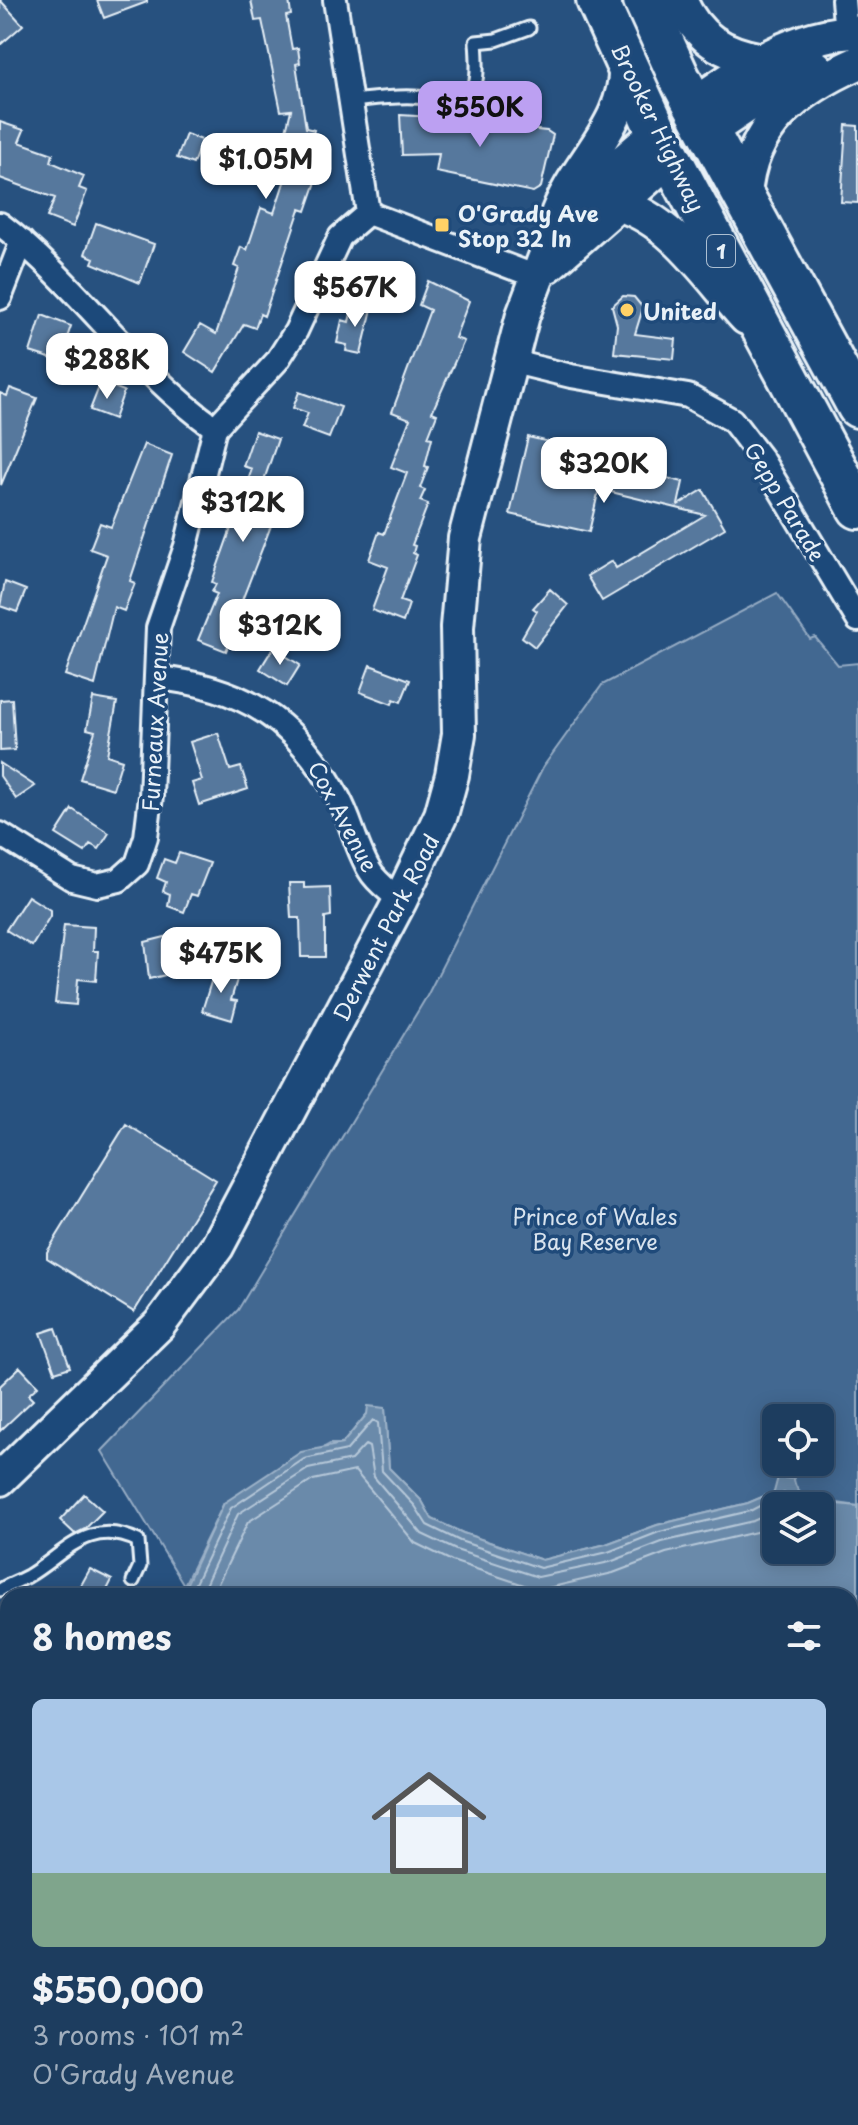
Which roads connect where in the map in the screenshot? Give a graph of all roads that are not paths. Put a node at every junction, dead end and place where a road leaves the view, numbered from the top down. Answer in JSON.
{"nodes":[{"id":1,"x":335,"y":0,"type":"edge"},
{"id":2,"x":597,"y":0,"type":"edge"},
{"id":3,"x":644,"y":0,"type":"edge"},
{"id":4,"x":680,"y":0,"type":"edge"},
{"id":5,"x":843,"y":0,"type":"edge"},
{"id":6,"x":529,"y":28,"type":"dead end"},
{"id":7,"x":854,"y":40,"type":"edge"},
{"id":8,"x":762,"y":60,"type":"junction"},
{"id":9,"x":625,"y":61,"type":"junction"},
{"id":10,"x":858,"y":63,"type":"edge"},
{"id":11,"x":351,"y":101,"type":"junction"},
{"id":12,"x":702,"y":118,"type":"junction"},
{"id":13,"x":664,"y":145,"type":"junction"},
{"id":14,"x":745,"y":197,"type":"junction"},
{"id":15,"x":619,"y":205,"type":"junction"},
{"id":16,"x":368,"y":213,"type":"junction"},
{"id":17,"x":0,"y":224,"type":"edge"},
{"id":18,"x":22,"y":241,"type":"junction"},
{"id":19,"x":540,"y":269,"type":"junction"},
{"id":20,"x":0,"y":298,"type":"edge"},
{"id":21,"x":770,"y":344,"type":"junction"},
{"id":22,"x":511,"y":355,"type":"junction"},
{"id":23,"x":858,"y":407,"type":"edge"},
{"id":24,"x":215,"y":428,"type":"junction"},
{"id":25,"x":858,"y":508,"type":"edge"},
{"id":26,"x":858,"y":620,"type":"edge"},
{"id":27,"x":157,"y":678,"type":"junction"},
{"id":28,"x":0,"y":834,"type":"edge"},
{"id":29,"x":400,"y":901,"type":"junction"},
{"id":30,"x":0,"y":1479,"type":"edge"},
{"id":31,"x":133,"y":1581,"type":"dead end"},
{"id":32,"x":4,"y":1588,"type":"edge"}],
"edges":[{"from":1,"to":11,"type":"street"},
{"from":2,"to":9,"type":"highway","name":"Brooker Highway","number":"1"},
{"from":3,"to":12,"type":"highway","name":"Brooker Highway","number":"1"},
{"from":4,"to":8,"type":"street"},
{"from":5,"to":7,"type":"street"},
{"from":6,"to":11,"type":"lane"},
{"from":7,"to":8,"type":"street","name":"Derwent Park Road"},
{"from":7,"to":12,"type":"street","name":"Derwent Park Road"},
{"from":8,"to":12,"type":"street","name":"Derwent Park Road"},
{"from":9,"to":13,"type":"highway","name":"Brooker Highway","number":"1"},
{"from":9,"to":19,"type":"street"},
{"from":10,"to":14,"type":"street"},
{"from":11,"to":16,"type":"street"},
{"from":12,"to":13,"type":"highway","name":"Derwent Park Road"},
{"from":12,"to":14,"type":"highway","name":"Brooker Highway","number":"1"},
{"from":13,"to":15,"type":"street","name":"Derwent Park Road"},
{"from":13,"to":19,"type":"street","name":"Derwent Park Road"},
{"from":13,"to":21,"type":"highway","name":"Brooker Highway","number":"1"},
{"from":14,"to":23,"type":"highway","name":"Brooker Highway","number":"1"},
{"from":15,"to":19,"type":"street","name":"Derwent Park Road"},
{"from":15,"to":21,"type":"street"},
{"from":16,"to":19,"type":"street"},
{"from":16,"to":24,"type":"street"},
{"from":17,"to":18,"type":"street"},
{"from":18,"to":20,"type":"street"},
{"from":18,"to":24,"type":"street"},
{"from":19,"to":22,"type":"street","name":"Derwent Park Road"},
{"from":21,"to":25,"type":"highway","name":"Brooker Highway","number":"1"},
{"from":22,"to":26,"type":"street","name":"Gepp Parade"},
{"from":22,"to":29,"type":"street","name":"Derwent Park Road"},
{"from":24,"to":27,"type":"street","name":"Furneaux Avenue"},
{"from":27,"to":28,"type":"street","name":"Furneaux Avenue"},
{"from":27,"to":29,"type":"street","name":"Cox Avenue"},
{"from":29,"to":30,"type":"street","name":"Derwent Park Road"},
{"from":31,"to":32,"type":"lane"}]}
